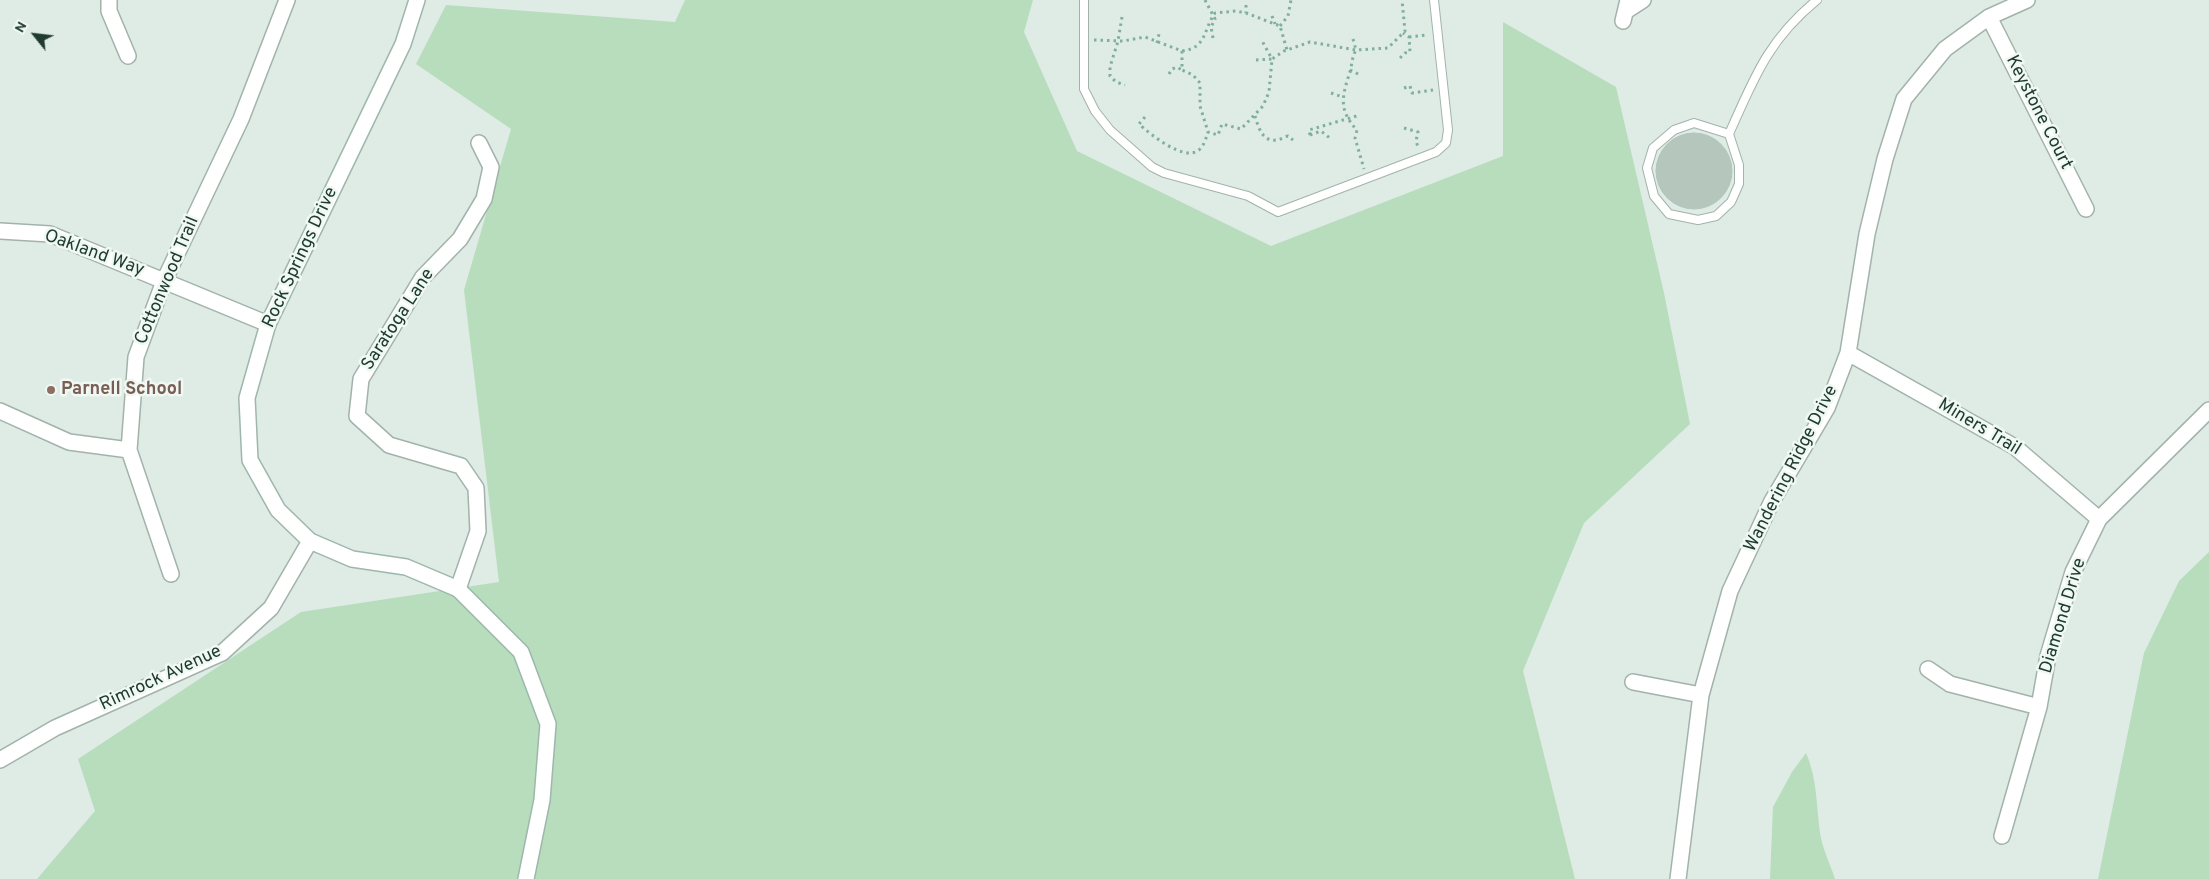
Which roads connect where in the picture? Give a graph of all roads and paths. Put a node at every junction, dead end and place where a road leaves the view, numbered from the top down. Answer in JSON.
{"nodes":[{"id":1,"x":287,"y":0,"type":"edge"},
{"id":2,"x":417,"y":0,"type":"edge"},
{"id":3,"x":1084,"y":0,"type":"edge"},
{"id":4,"x":1205,"y":0,"type":"edge"},
{"id":5,"x":1291,"y":0,"type":"edge"},
{"id":6,"x":1402,"y":0,"type":"edge"},
{"id":7,"x":1434,"y":0,"type":"edge"},
{"id":8,"x":1643,"y":0,"type":"edge"},
{"id":9,"x":1817,"y":0,"type":"edge"},
{"id":10,"x":2027,"y":0,"type":"edge"},
{"id":11,"x":109,"y":5,"type":"edge"},
{"id":12,"x":1246,"y":5,"type":"dead end"},
{"id":13,"x":1626,"y":11,"type":"edge"},
{"id":14,"x":1246,"y":13,"type":"junction"},
{"id":15,"x":1213,"y":15,"type":"junction"},
{"id":16,"x":1272,"y":16,"type":"dead end"},
{"id":17,"x":1122,"y":17,"type":"dead end"},
{"id":18,"x":1990,"y":17,"type":"junction"},
{"id":19,"x":1275,"y":25,"type":"junction"},
{"id":20,"x":1280,"y":26,"type":"junction"},
{"id":21,"x":1403,"y":33,"type":"junction"},
{"id":22,"x":1159,"y":34,"type":"dead end"},
{"id":23,"x":1437,"y":34,"type":"junction"},
{"id":24,"x":1409,"y":37,"type":"junction"},
{"id":25,"x":1213,"y":38,"type":"dead end"},
{"id":26,"x":1354,"y":39,"type":"dead end"},
{"id":27,"x":1085,"y":40,"type":"junction"},
{"id":28,"x":1261,"y":40,"type":"dead end"},
{"id":29,"x":1118,"y":41,"type":"junction"},
{"id":30,"x":1157,"y":43,"type":"junction"},
{"id":31,"x":1287,"y":50,"type":"junction"},
{"id":32,"x":1356,"y":50,"type":"junction"},
{"id":33,"x":1182,"y":51,"type":"junction"},
{"id":34,"x":128,"y":56,"type":"dead end"},
{"id":35,"x":1400,"y":58,"type":"dead end"},
{"id":36,"x":1272,"y":59,"type":"junction"},
{"id":37,"x":1256,"y":60,"type":"dead end"},
{"id":38,"x":1182,"y":70,"type":"junction"},
{"id":39,"x":1350,"y":70,"type":"junction"},
{"id":40,"x":1169,"y":74,"type":"dead end"},
{"id":41,"x":1360,"y":76,"type":"dead end"},
{"id":42,"x":1125,"y":85,"type":"dead end"},
{"id":43,"x":1404,"y":88,"type":"dead end"},
{"id":44,"x":1443,"y":89,"type":"junction"},
{"id":45,"x":1331,"y":93,"type":"dead end"},
{"id":46,"x":1343,"y":97,"type":"junction"},
{"id":47,"x":1360,"y":115,"type":"dead end"},
{"id":48,"x":1255,"y":116,"type":"junction"},
{"id":49,"x":1145,"y":117,"type":"dead end"},
{"id":50,"x":1348,"y":119,"type":"junction"},
{"id":51,"x":1404,"y":128,"type":"dead end"},
{"id":52,"x":1208,"y":132,"type":"junction"},
{"id":53,"x":1729,"y":134,"type":"junction"},
{"id":54,"x":1331,"y":139,"type":"dead end"},
{"id":55,"x":1293,"y":140,"type":"dead end"},
{"id":56,"x":479,"y":143,"type":"dead end"},
{"id":57,"x":1422,"y":157,"type":"junction"},
{"id":58,"x":1362,"y":160,"type":"dead end"},
{"id":59,"x":2086,"y":208,"type":"dead end"},
{"id":60,"x":0,"y":231,"type":"edge"},
{"id":61,"x":164,"y":280,"type":"junction"},
{"id":62,"x":268,"y":324,"type":"junction"},
{"id":63,"x":1848,"y":353,"type":"junction"},
{"id":64,"x":2209,"y":410,"type":"edge"},
{"id":65,"x":0,"y":411,"type":"edge"},
{"id":66,"x":129,"y":450,"type":"junction"},
{"id":67,"x":2099,"y":519,"type":"junction"},
{"id":68,"x":310,"y":541,"type":"junction"},
{"id":69,"x":171,"y":574,"type":"dead end"},
{"id":70,"x":458,"y":590,"type":"junction"},
{"id":71,"x":1928,"y":669,"type":"dead end"},
{"id":72,"x":1633,"y":682,"type":"dead end"},
{"id":73,"x":1701,"y":695,"type":"junction"},
{"id":74,"x":2039,"y":707,"type":"junction"},
{"id":75,"x":0,"y":760,"type":"edge"},
{"id":76,"x":2002,"y":836,"type":"dead end"},
{"id":77,"x":526,"y":879,"type":"edge"},
{"id":78,"x":1678,"y":879,"type":"edge"}],
"edges":[{"from":1,"to":61,"type":"street","name":"Cottonwood Trail"},
{"from":2,"to":62,"type":"street","name":"Rock Springs Drive"},
{"from":3,"to":27,"type":"lane"},
{"from":4,"to":15,"type":"path"},
{"from":5,"to":20,"type":"path"},
{"from":6,"to":21,"type":"path"},
{"from":7,"to":23,"type":"lane"},
{"from":8,"to":13,"type":"street"},
{"from":9,"to":53,"type":"lane"},
{"from":10,"to":18,"type":"street","name":"Wandering Ridge Drive"},
{"from":11,"to":34,"type":"street"},
{"from":12,"to":14,"type":"path"},
{"from":14,"to":15,"type":"path"},
{"from":14,"to":19,"type":"path"},
{"from":15,"to":25,"type":"path"},
{"from":15,"to":33,"type":"path"},
{"from":16,"to":19,"type":"path"},
{"from":17,"to":29,"type":"path"},
{"from":18,"to":59,"type":"street","name":"Keystone Court"},
{"from":18,"to":63,"type":"street","name":"Wandering Ridge Drive"},
{"from":19,"to":20,"type":"path"},
{"from":20,"to":31,"type":"path"},
{"from":21,"to":24,"type":"path"},
{"from":21,"to":32,"type":"path"},
{"from":22,"to":30,"type":"path"},
{"from":23,"to":24,"type":"path"},
{"from":23,"to":44,"type":"lane"},
{"from":24,"to":35,"type":"path"},
{"from":26,"to":32,"type":"path"},
{"from":27,"to":29,"type":"path"},
{"from":27,"to":57,"type":"lane"},
{"from":28,"to":36,"type":"path"},
{"from":29,"to":30,"type":"path"},
{"from":29,"to":42,"type":"path"},
{"from":30,"to":33,"type":"path"},
{"from":31,"to":32,"type":"path"},
{"from":31,"to":36,"type":"path"},
{"from":32,"to":39,"type":"path"},
{"from":33,"to":38,"type":"path"},
{"from":36,"to":37,"type":"path"},
{"from":36,"to":48,"type":"path"},
{"from":38,"to":40,"type":"path"},
{"from":38,"to":52,"type":"path"},
{"from":39,"to":41,"type":"path"},
{"from":39,"to":46,"type":"path"},
{"from":43,"to":44,"type":"path"},
{"from":44,"to":57,"type":"lane"},
{"from":45,"to":46,"type":"path"},
{"from":46,"to":50,"type":"path"},
{"from":47,"to":50,"type":"path"},
{"from":48,"to":52,"type":"path"},
{"from":48,"to":55,"type":"path"},
{"from":49,"to":52,"type":"path"},
{"from":50,"to":54,"type":"path"},
{"from":50,"to":58,"type":"path"},
{"from":51,"to":57,"type":"path"},
{"from":53,"to":53,"type":"lane"},
{"from":56,"to":70,"type":"street","name":"Saratoga Lane"},
{"from":60,"to":61,"type":"street","name":"Oakland Way"},
{"from":61,"to":62,"type":"street","name":"Oakland Way"},
{"from":61,"to":66,"type":"street","name":"Cottonwood Trail"},
{"from":62,"to":68,"type":"street","name":"Rock Springs Drive"},
{"from":63,"to":67,"type":"street","name":"Miners Trail"},
{"from":63,"to":73,"type":"street","name":"Wandering Ridge Drive"},
{"from":64,"to":67,"type":"street","name":"Diamond Drive"},
{"from":65,"to":66,"type":"street"},
{"from":66,"to":69,"type":"street","name":"Cottonwood Trail"},
{"from":67,"to":74,"type":"street","name":"Diamond Drive"},
{"from":68,"to":70,"type":"street","name":"Rock Springs Drive"},
{"from":68,"to":75,"type":"street","name":"Rimrock Avenue"},
{"from":70,"to":77,"type":"street","name":"Rock Springs Drive"},
{"from":71,"to":74,"type":"street"},
{"from":72,"to":73,"type":"street"},
{"from":73,"to":78,"type":"street","name":"Wandering Ridge Drive"},
{"from":74,"to":76,"type":"street","name":"Diamond Drive"}]}
